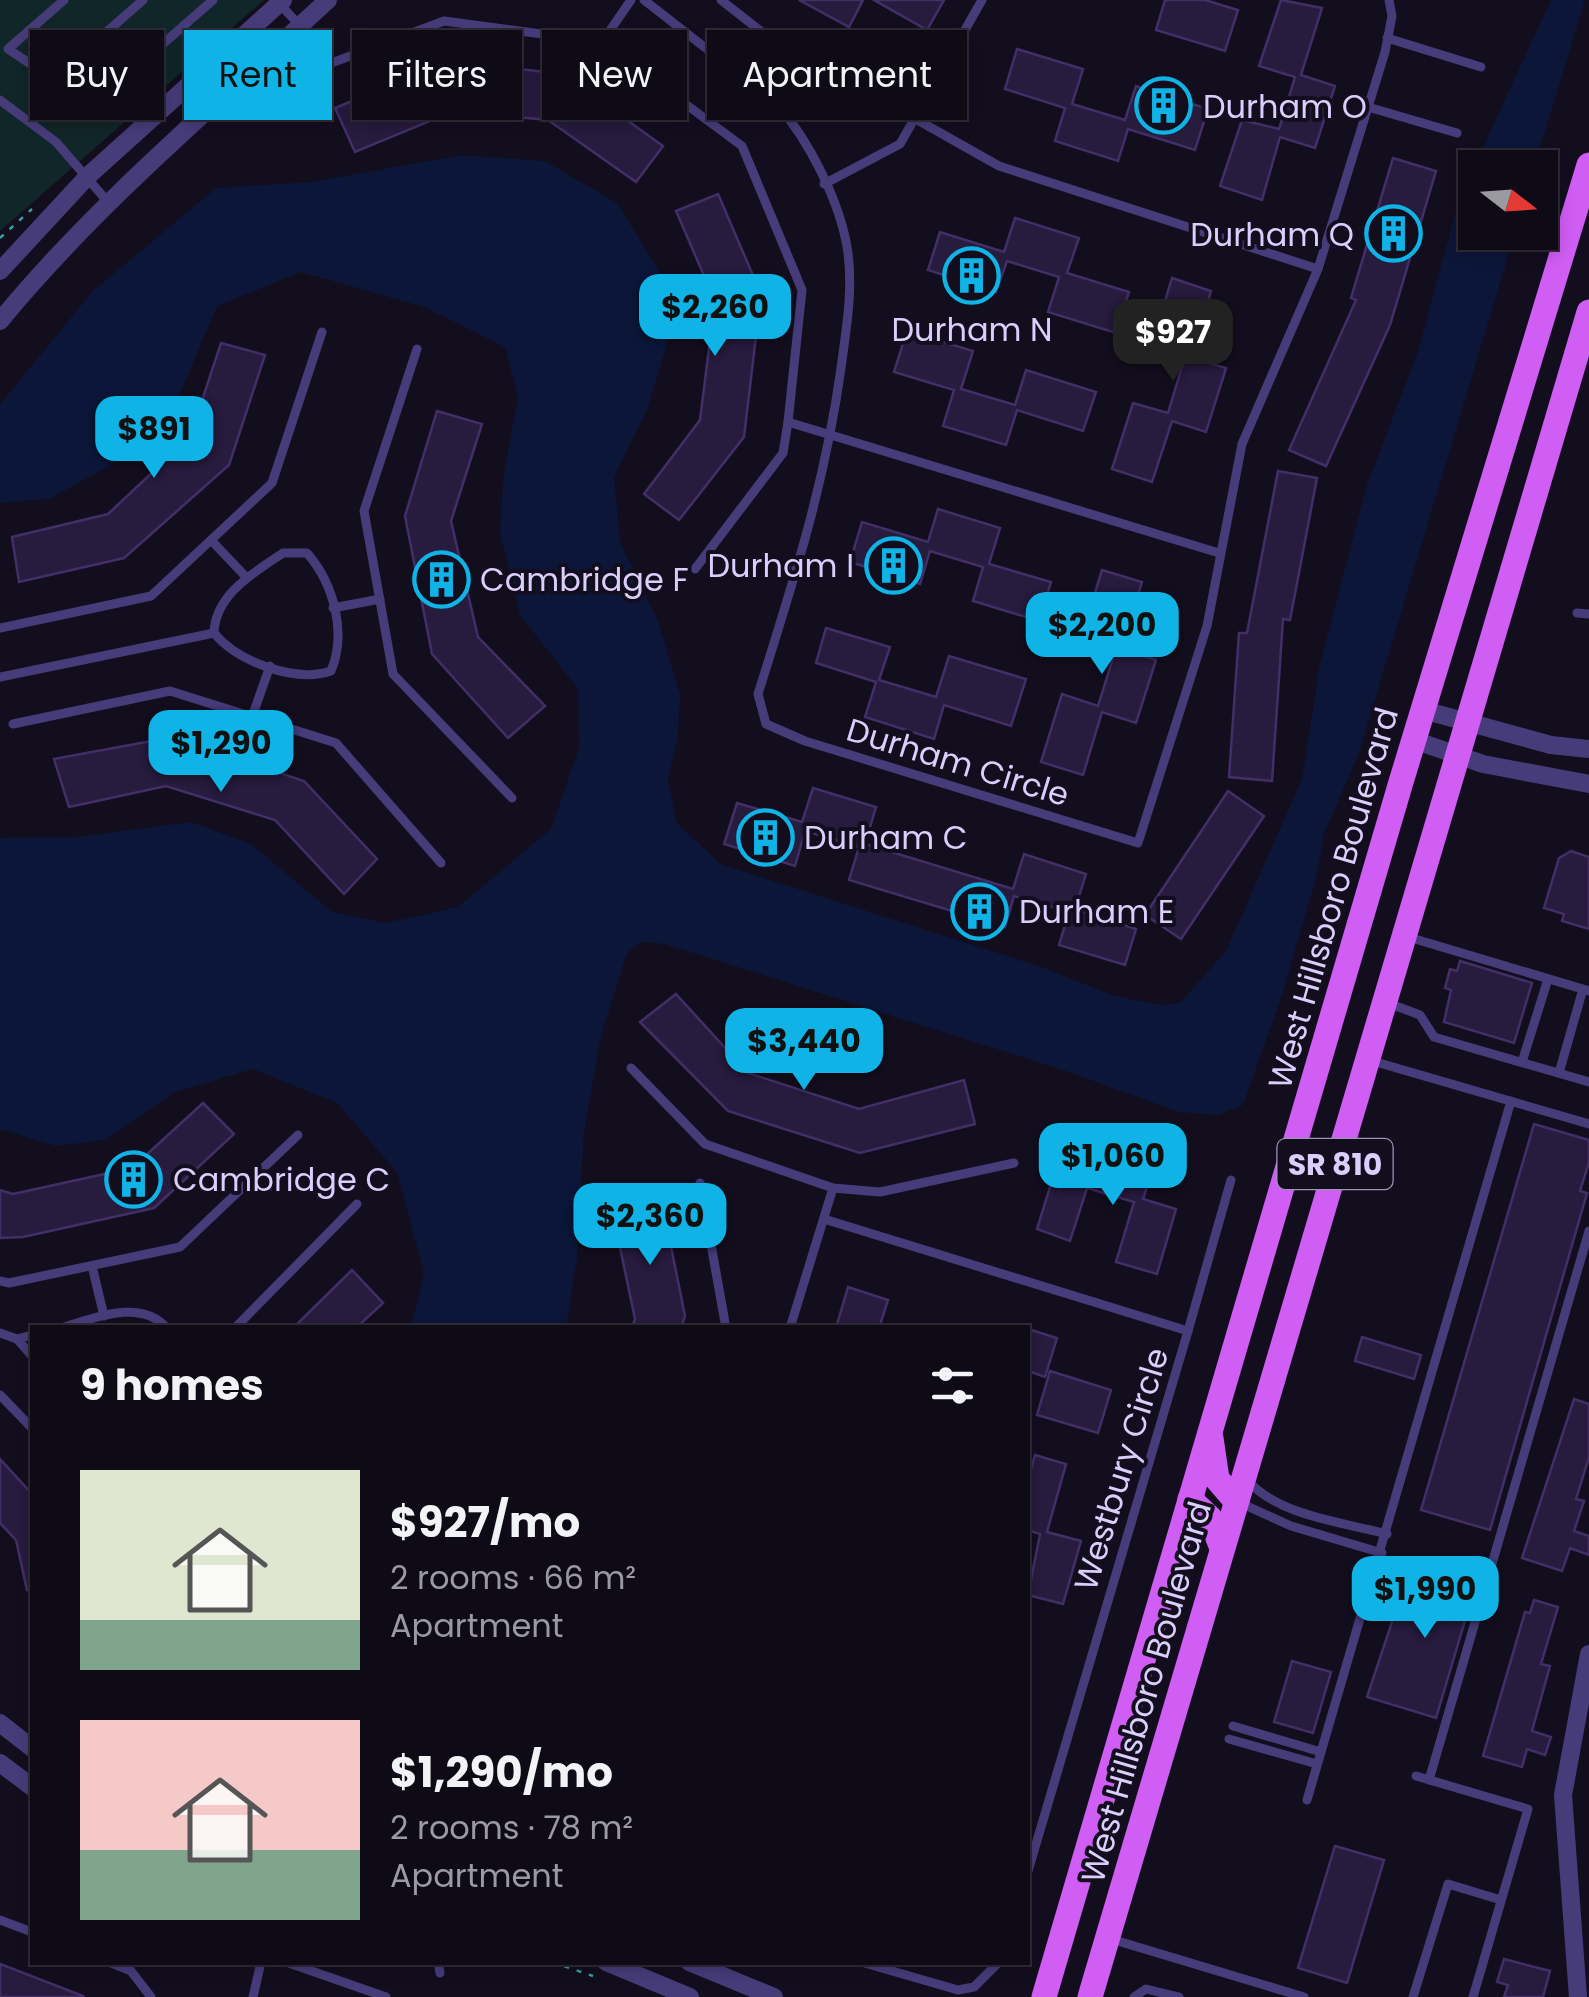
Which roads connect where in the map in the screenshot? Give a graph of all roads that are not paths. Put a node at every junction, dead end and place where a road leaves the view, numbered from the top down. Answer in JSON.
{"nodes":[{"id":1,"x":64,"y":0,"type":"edge"},
{"id":2,"x":143,"y":0,"type":"edge"},
{"id":3,"x":213,"y":0,"type":"edge"},
{"id":4,"x":328,"y":0,"type":"edge"},
{"id":5,"x":630,"y":0,"type":"edge"},
{"id":6,"x":644,"y":0,"type":"edge"},
{"id":7,"x":720,"y":0,"type":"edge"},
{"id":8,"x":982,"y":0,"type":"edge"},
{"id":9,"x":1390,"y":0,"type":"edge"},
{"id":10,"x":279,"y":1,"type":"edge"},
{"id":11,"x":300,"y":26,"type":"junction"},
{"id":12,"x":109,"y":30,"type":"edge"},
{"id":13,"x":610,"y":30,"type":"edge"},
{"id":14,"x":759,"y":30,"type":"edge"},
{"id":15,"x":965,"y":30,"type":"edge"},
{"id":16,"x":542,"y":34,"type":"edge"},
{"id":17,"x":1388,"y":38,"type":"junction"},
{"id":18,"x":164,"y":43,"type":"edge"},
{"id":19,"x":4,"y":46,"type":"edge"},
{"id":20,"x":334,"y":62,"type":"dead end"},
{"id":21,"x":30,"y":63,"type":"edge"},
{"id":22,"x":1480,"y":67,"type":"dead end"},
{"id":23,"x":0,"y":100,"type":"edge"},
{"id":24,"x":687,"y":105,"type":"edge"},
{"id":25,"x":1368,"y":107,"type":"junction"},
{"id":26,"x":915,"y":120,"type":"edge"},
{"id":27,"x":918,"y":120,"type":"edge"},
{"id":28,"x":1457,"y":133,"type":"dead end"},
{"id":29,"x":1589,"y":164,"type":"edge"},
{"id":30,"x":88,"y":176,"type":"junction"},
{"id":31,"x":824,"y":184,"type":"junction"},
{"id":32,"x":108,"y":202,"type":"junction"},
{"id":33,"x":1318,"y":269,"type":"junction"},
{"id":34,"x":0,"y":270,"type":"edge"},
{"id":35,"x":1589,"y":312,"type":"edge"},
{"id":36,"x":0,"y":321,"type":"edge"},
{"id":37,"x":322,"y":332,"type":"dead end"},
{"id":38,"x":1585,"y":340,"type":"edge"},
{"id":39,"x":417,"y":349,"type":"dead end"},
{"id":40,"x":788,"y":422,"type":"junction"},
{"id":41,"x":832,"y":435,"type":"junction"},
{"id":42,"x":210,"y":540,"type":"junction"},
{"id":43,"x":1219,"y":553,"type":"junction"},
{"id":44,"x":695,"y":569,"type":"dead end"},
{"id":45,"x":246,"y":577,"type":"junction"},
{"id":46,"x":380,"y":599,"type":"junction"},
{"id":47,"x":333,"y":608,"type":"junction"},
{"id":48,"x":1577,"y":613,"type":"dead end"},
{"id":49,"x":1589,"y":614,"type":"edge"},
{"id":50,"x":0,"y":628,"type":"edge"},
{"id":51,"x":214,"y":634,"type":"junction"},
{"id":52,"x":270,"y":666,"type":"junction"},
{"id":53,"x":0,"y":677,"type":"edge"},
{"id":54,"x":1423,"y":710,"type":"junction"},
{"id":55,"x":252,"y":717,"type":"junction"},
{"id":56,"x":1466,"y":722,"type":"junction"},
{"id":57,"x":13,"y":724,"type":"dead end"},
{"id":58,"x":1414,"y":740,"type":"junction"},
{"id":59,"x":1589,"y":749,"type":"edge"},
{"id":60,"x":1455,"y":756,"type":"junction"},
{"id":61,"x":1589,"y":784,"type":"edge"},
{"id":62,"x":512,"y":798,"type":"dead end"},
{"id":63,"x":441,"y":863,"type":"dead end"},
{"id":64,"x":1402,"y":935,"type":"junction"},
{"id":65,"x":1548,"y":979,"type":"junction"},
{"id":66,"x":1586,"y":990,"type":"edge"},
{"id":67,"x":1383,"y":1001,"type":"junction"},
{"id":68,"x":1366,"y":1059,"type":"junction"},
{"id":69,"x":1522,"y":1062,"type":"junction"},
{"id":70,"x":631,"y":1068,"type":"dead end"},
{"id":71,"x":1559,"y":1073,"type":"junction"},
{"id":72,"x":1589,"y":1082,"type":"edge"},
{"id":73,"x":1510,"y":1101,"type":"junction"},
{"id":74,"x":1589,"y":1124,"type":"edge"},
{"id":75,"x":298,"y":1136,"type":"dead end"},
{"id":76,"x":1014,"y":1163,"type":"dead end"},
{"id":77,"x":1231,"y":1180,"type":"dead end"},
{"id":78,"x":700,"y":1184,"type":"dead end"},
{"id":79,"x":834,"y":1188,"type":"junction"},
{"id":80,"x":357,"y":1204,"type":"dead end"},
{"id":81,"x":824,"y":1218,"type":"junction"},
{"id":82,"x":1589,"y":1231,"type":"edge"},
{"id":83,"x":92,"y":1266,"type":"junction"},
{"id":84,"x":0,"y":1280,"type":"edge"},
{"id":85,"x":104,"y":1316,"type":"junction"},
{"id":86,"x":72,"y":1325,"type":"edge"},
{"id":87,"x":164,"y":1325,"type":"edge"},
{"id":88,"x":239,"y":1325,"type":"edge"},
{"id":89,"x":725,"y":1325,"type":"edge"},
{"id":90,"x":791,"y":1325,"type":"edge"},
{"id":91,"x":1188,"y":1331,"type":"junction"},
{"id":92,"x":0,"y":1333,"type":"edge"},
{"id":93,"x":30,"y":1335,"type":"edge"},
{"id":94,"x":17,"y":1338,"type":"junction"},
{"id":95,"x":30,"y":1354,"type":"edge"},
{"id":96,"x":0,"y":1394,"type":"edge"},
{"id":97,"x":30,"y":1426,"type":"edge"},
{"id":98,"x":1210,"y":1431,"type":"junction"},
{"id":99,"x":1239,"y":1488,"type":"junction"},
{"id":100,"x":1190,"y":1499,"type":"junction"},
{"id":101,"x":1387,"y":1534,"type":"junction"},
{"id":102,"x":1222,"y":1548,"type":"junction"},
{"id":103,"x":1382,"y":1553,"type":"junction"},
{"id":104,"x":1589,"y":1654,"type":"edge"},
{"id":105,"x":0,"y":1723,"type":"edge"},
{"id":106,"x":1232,"y":1726,"type":"dead end"},
{"id":107,"x":1229,"y":1740,"type":"dead end"},
{"id":108,"x":30,"y":1746,"type":"edge"},
{"id":109,"x":1321,"y":1752,"type":"junction"},
{"id":110,"x":0,"y":1763,"type":"edge"},
{"id":111,"x":1318,"y":1764,"type":"junction"},
{"id":112,"x":1416,"y":1776,"type":"dead end"},
{"id":113,"x":1429,"y":1780,"type":"junction"},
{"id":114,"x":30,"y":1786,"type":"edge"},
{"id":115,"x":1307,"y":1800,"type":"dead end"},
{"id":116,"x":1030,"y":1864,"type":"edge"},
{"id":117,"x":1501,"y":1900,"type":"junction"},
{"id":118,"x":0,"y":1920,"type":"edge"},
{"id":119,"x":30,"y":1931,"type":"edge"},
{"id":120,"x":1108,"y":1938,"type":"junction"},
{"id":121,"x":116,"y":1965,"type":"edge"},
{"id":122,"x":260,"y":1965,"type":"edge"},
{"id":123,"x":294,"y":1965,"type":"edge"},
{"id":124,"x":613,"y":1965,"type":"edge"},
{"id":125,"x":697,"y":1965,"type":"edge"},
{"id":126,"x":871,"y":1965,"type":"edge"},
{"id":127,"x":996,"y":1965,"type":"edge"},
{"id":128,"x":366,"y":1994,"type":"edge"},
{"id":129,"x":151,"y":1997,"type":"edge"},
{"id":130,"x":252,"y":1997,"type":"edge"},
{"id":131,"x":386,"y":1997,"type":"edge"},
{"id":132,"x":690,"y":1997,"type":"edge"},
{"id":133,"x":774,"y":1997,"type":"edge"},
{"id":134,"x":1044,"y":1997,"type":"edge"},
{"id":135,"x":1090,"y":1997,"type":"edge"},
{"id":136,"x":1134,"y":1997,"type":"edge"},
{"id":137,"x":1179,"y":1997,"type":"edge"},
{"id":138,"x":1304,"y":1997,"type":"edge"},
{"id":139,"x":1414,"y":1997,"type":"edge"},
{"id":140,"x":1473,"y":1997,"type":"edge"},
{"id":141,"x":1578,"y":1997,"type":"edge"}],
"edges":[{"from":1,"to":19,"type":"lane"},
{"from":2,"to":12,"type":"lane"},
{"from":3,"to":18,"type":"lane"},
{"from":4,"to":11,"type":"street"},
{"from":5,"to":13,"type":"lane"},
{"from":6,"to":31,"type":"lane","name":"Durham Circle"},
{"from":7,"to":14,"type":"lane"},
{"from":8,"to":15,"type":"lane"},
{"from":9,"to":17,"type":"lane","name":"Durham Circle"},
{"from":10,"to":11,"type":"lane"},
{"from":10,"to":30,"type":"street"},
{"from":11,"to":32,"type":"street"},
{"from":16,"to":20,"type":"lane"},
{"from":17,"to":22,"type":"lane"},
{"from":17,"to":25,"type":"lane","name":"Durham Circle"},
{"from":19,"to":21,"type":"lane"},
{"from":23,"to":30,"type":"lane"},
{"from":24,"to":40,"type":"lane"},
{"from":25,"to":28,"type":"lane"},
{"from":25,"to":33,"type":"lane","name":"Durham Circle"},
{"from":26,"to":31,"type":"lane"},
{"from":27,"to":33,"type":"lane"},
{"from":29,"to":54,"type":"main road","name":"West Hillsboro Boulevard","number":"SR 810"},
{"from":30,"to":32,"type":"lane"},
{"from":30,"to":34,"type":"street"},
{"from":31,"to":41,"type":"lane","name":"Durham Circle"},
{"from":32,"to":36,"type":"street"},
{"from":33,"to":43,"type":"lane","name":"Durham Circle"},
{"from":35,"to":38,"type":"main road","name":"West Hillsboro Boulevard","number":"SR 810"},
{"from":37,"to":42,"type":"lane"},
{"from":38,"to":56,"type":"main road","name":"West Hillsboro Boulevard","number":"SR 810"},
{"from":39,"to":46,"type":"lane"},
{"from":40,"to":41,"type":"lane"},
{"from":40,"to":44,"type":"lane"},
{"from":41,"to":43,"type":"lane"},
{"from":41,"to":43,"type":"lane","name":"Durham Circle"},
{"from":42,"to":45,"type":"lane"},
{"from":42,"to":50,"type":"lane"},
{"from":45,"to":47,"type":"lane"},
{"from":45,"to":51,"type":"lane"},
{"from":46,"to":47,"type":"lane"},
{"from":46,"to":62,"type":"lane"},
{"from":47,"to":52,"type":"lane"},
{"from":48,"to":49,"type":"lane"},
{"from":51,"to":52,"type":"lane"},
{"from":51,"to":53,"type":"lane"},
{"from":52,"to":55,"type":"lane"},
{"from":54,"to":56,"type":"street"},
{"from":54,"to":58,"type":"main road","name":"West Hillsboro Boulevard","number":"SR 810"},
{"from":55,"to":57,"type":"lane"},
{"from":55,"to":63,"type":"lane"},
{"from":56,"to":59,"type":"street"},
{"from":56,"to":60,"type":"main road","name":"West Hillsboro Boulevard","number":"SR 810"},
{"from":58,"to":60,"type":"street"},
{"from":58,"to":98,"type":"main road","name":"West Hillsboro Boulevard","number":"SR 810"},
{"from":60,"to":61,"type":"street"},
{"from":60,"to":64,"type":"main road","name":"West Hillsboro Boulevard","number":"SR 810"},
{"from":64,"to":65,"type":"lane"},
{"from":64,"to":67,"type":"main road","name":"West Hillsboro Boulevard","number":"SR 810"},
{"from":65,"to":66,"type":"lane"},
{"from":65,"to":69,"type":"lane"},
{"from":66,"to":71,"type":"lane"},
{"from":67,"to":68,"type":"main road","name":"West Hillsboro Boulevard","number":"SR 810"},
{"from":67,"to":69,"type":"lane"},
{"from":68,"to":73,"type":"lane"},
{"from":68,"to":99,"type":"main road","name":"West Hillsboro Boulevard","number":"SR 810"},
{"from":69,"to":71,"type":"lane"},
{"from":70,"to":79,"type":"lane"},
{"from":71,"to":72,"type":"lane"},
{"from":73,"to":74,"type":"lane"},
{"from":73,"to":101,"type":"lane"},
{"from":75,"to":83,"type":"lane"},
{"from":76,"to":79,"type":"lane"},
{"from":77,"to":91,"type":"lane"},
{"from":78,"to":89,"type":"lane"},
{"from":79,"to":81,"type":"lane"},
{"from":80,"to":88,"type":"lane"},
{"from":81,"to":90,"type":"lane"},
{"from":81,"to":91,"type":"lane","name":"Westbury Circle"},
{"from":82,"to":113,"type":"lane"},
{"from":83,"to":84,"type":"lane"},
{"from":83,"to":85,"type":"lane"},
{"from":85,"to":86,"type":"lane"},
{"from":85,"to":87,"type":"lane"},
{"from":91,"to":116,"type":"lane","name":"Westbury Circle"},
{"from":92,"to":94,"type":"lane"},
{"from":93,"to":94,"type":"lane"},
{"from":94,"to":95,"type":"lane"},
{"from":96,"to":97,"type":"lane"},
{"from":98,"to":99,"type":"main road"},
{"from":98,"to":100,"type":"main road","name":"West Hillsboro Boulevard","number":"SR 810"},
{"from":99,"to":101,"type":"lane"},
{"from":99,"to":102,"type":"main road","name":"West Hillsboro Boulevard","number":"SR 810"},
{"from":99,"to":103,"type":"lane"},
{"from":100,"to":102,"type":"main road"},
{"from":100,"to":134,"type":"main road","name":"West Hillsboro Boulevard","number":"SR 810"},
{"from":101,"to":103,"type":"lane"},
{"from":102,"to":120,"type":"main road","name":"West Hillsboro Boulevard","number":"SR 810"},
{"from":103,"to":109,"type":"lane"},
{"from":104,"to":141,"type":"street"},
{"from":105,"to":108,"type":"street"},
{"from":106,"to":109,"type":"lane"},
{"from":107,"to":111,"type":"lane"},
{"from":109,"to":111,"type":"lane"},
{"from":110,"to":114,"type":"street"},
{"from":111,"to":115,"type":"lane"},
{"from":112,"to":113,"type":"lane"},
{"from":113,"to":117,"type":"lane"},
{"from":117,"to":139,"type":"lane"},
{"from":117,"to":140,"type":"lane"},
{"from":118,"to":119,"type":"lane"},
{"from":120,"to":135,"type":"main road","name":"West Hillsboro Boulevard","number":"SR 810"},
{"from":120,"to":138,"type":"lane"},
{"from":121,"to":129,"type":"lane"},
{"from":122,"to":130,"type":"lane"},
{"from":123,"to":128,"type":"lane"},
{"from":124,"to":132,"type":"street"},
{"from":125,"to":133,"type":"street"},
{"from":126,"to":127,"type":"lane"},
{"from":128,"to":131,"type":"lane"},
{"from":136,"to":137,"type":"lane"}]}
